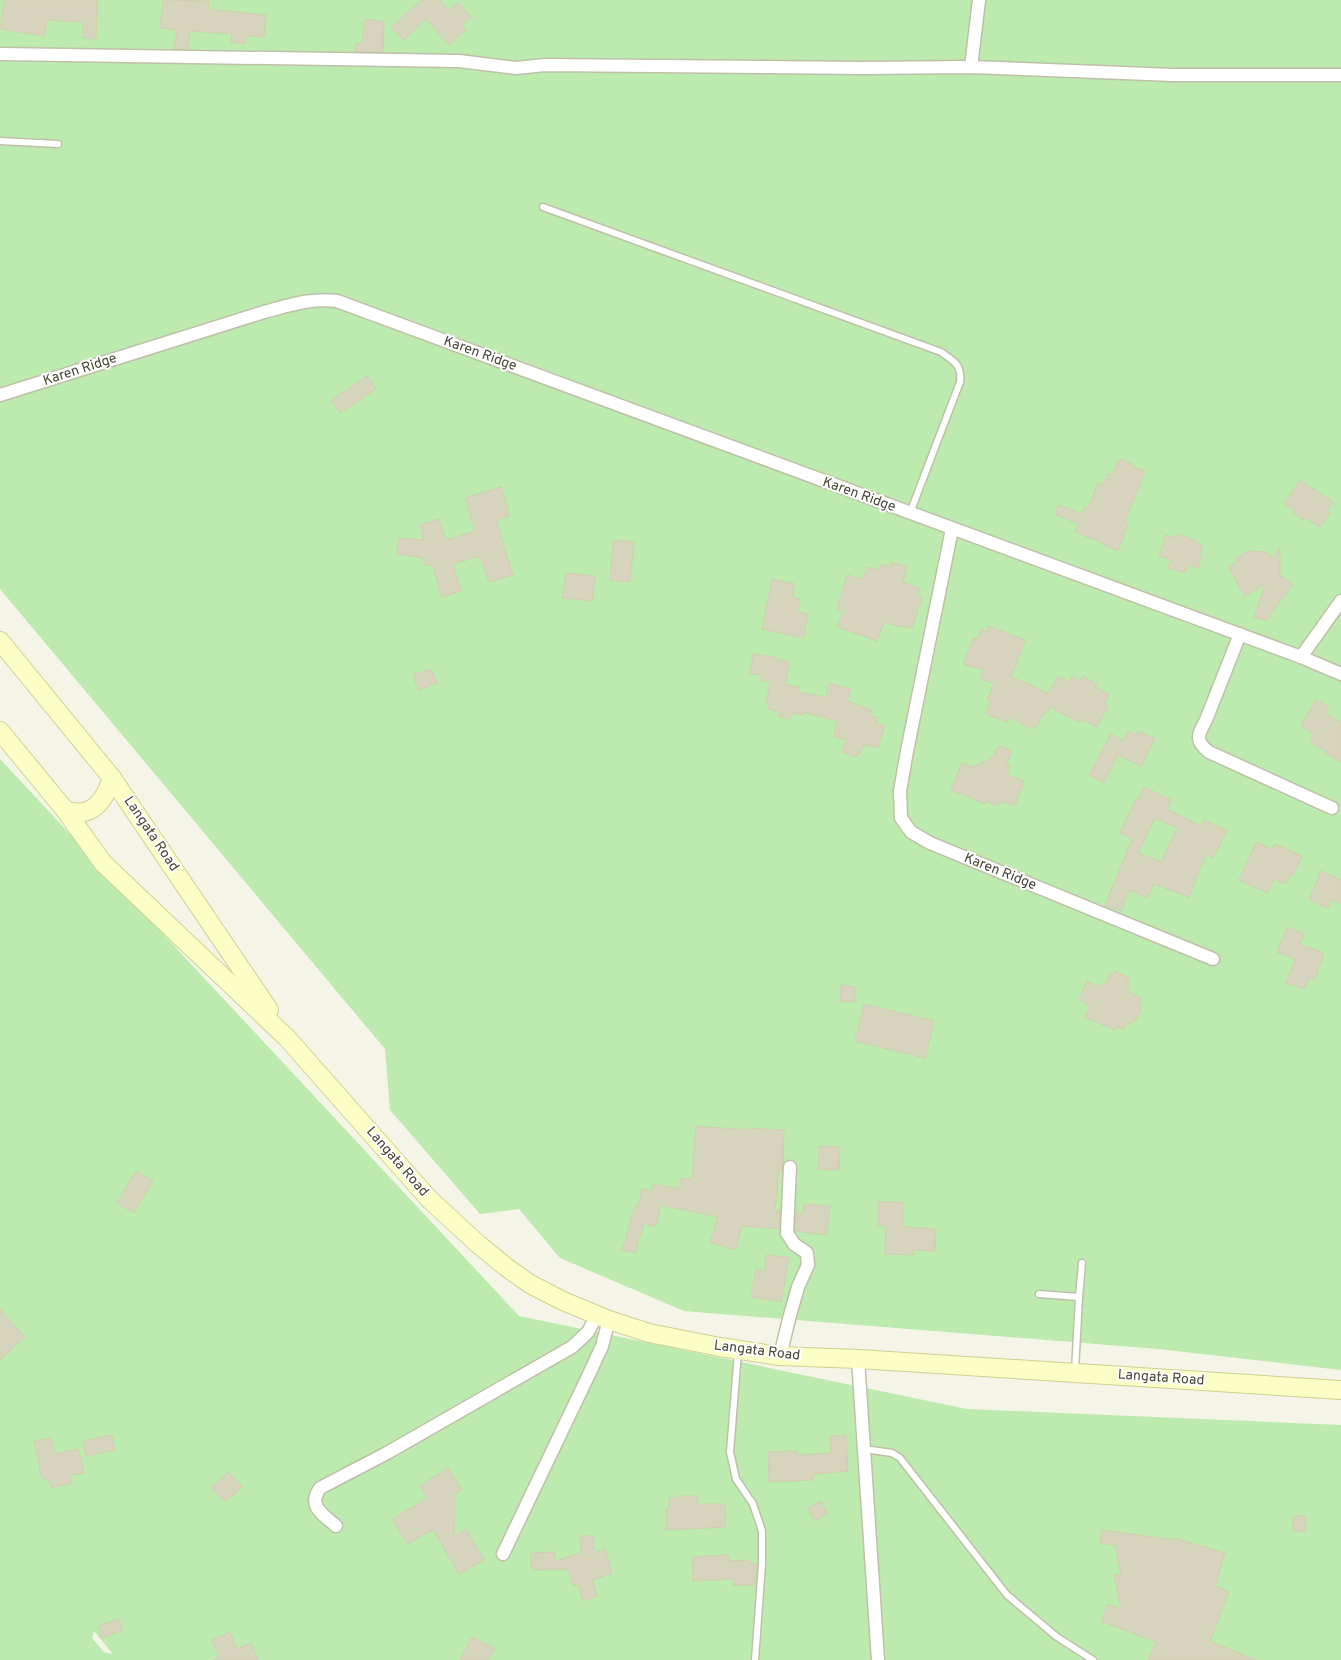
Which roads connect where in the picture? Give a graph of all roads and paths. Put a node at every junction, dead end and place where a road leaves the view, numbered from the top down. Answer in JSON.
{"nodes":[{"id":1,"x":978,"y":0,"type":"edge"},
{"id":2,"x":0,"y":54,"type":"edge"},
{"id":3,"x":971,"y":67,"type":"junction"},
{"id":4,"x":1341,"y":75,"type":"edge"},
{"id":5,"x":0,"y":141,"type":"edge"},
{"id":6,"x":58,"y":144,"type":"dead end"},
{"id":7,"x":543,"y":207,"type":"dead end"},
{"id":8,"x":0,"y":395,"type":"edge"},
{"id":9,"x":910,"y":513,"type":"junction"},
{"id":10,"x":952,"y":529,"type":"junction"},
{"id":11,"x":1341,"y":601,"type":"edge"},
{"id":12,"x":1240,"y":634,"type":"junction"},
{"id":13,"x":0,"y":641,"type":"edge"},
{"id":14,"x":1301,"y":657,"type":"junction"},
{"id":15,"x":1341,"y":674,"type":"edge"},
{"id":16,"x":0,"y":731,"type":"edge"},
{"id":17,"x":112,"y":778,"type":"junction"},
{"id":18,"x":1332,"y":808,"type":"dead end"},
{"id":19,"x":65,"y":810,"type":"junction"},
{"id":20,"x":1213,"y":959,"type":"dead end"},
{"id":21,"x":288,"y":1038,"type":"junction"},
{"id":22,"x":790,"y":1167,"type":"dead end"},
{"id":23,"x":1082,"y":1262,"type":"dead end"},
{"id":24,"x":1039,"y":1294,"type":"dead end"},
{"id":25,"x":1079,"y":1297,"type":"junction"},
{"id":26,"x":603,"y":1318,"type":"junction"},
{"id":27,"x":738,"y":1350,"type":"junction"},
{"id":28,"x":780,"y":1356,"type":"junction"},
{"id":29,"x":858,"y":1359,"type":"junction"},
{"id":30,"x":1075,"y":1373,"type":"junction"},
{"id":31,"x":1341,"y":1390,"type":"edge"},
{"id":32,"x":864,"y":1449,"type":"junction"},
{"id":33,"x":336,"y":1526,"type":"dead end"},
{"id":34,"x":502,"y":1554,"type":"dead end"},
{"id":35,"x":755,"y":1660,"type":"edge"},
{"id":36,"x":878,"y":1660,"type":"edge"},
{"id":37,"x":1092,"y":1660,"type":"edge"}],
"edges":[{"from":1,"to":3,"type":"street"},
{"from":2,"to":3,"type":"street"},
{"from":3,"to":4,"type":"street"},
{"from":5,"to":6,"type":"lane"},
{"from":7,"to":9,"type":"lane"},
{"from":8,"to":9,"type":"street","name":"Karen Ridge"},
{"from":9,"to":10,"type":"street","name":"Karen Ridge"},
{"from":10,"to":12,"type":"street","name":"Karen Ridge"},
{"from":10,"to":20,"type":"street","name":"Karen Ridge"},
{"from":11,"to":14,"type":"street"},
{"from":12,"to":14,"type":"street","name":"Karen Ridge"},
{"from":12,"to":18,"type":"street"},
{"from":13,"to":17,"type":"main road","name":"Langata Road"},
{"from":14,"to":15,"type":"street","name":"Karen Ridge"},
{"from":16,"to":19,"type":"main road","name":"Langata Road"},
{"from":17,"to":19,"type":"main road"},
{"from":17,"to":21,"type":"main road","name":"Langata Road"},
{"from":19,"to":21,"type":"main road","name":"Langata Road"},
{"from":21,"to":26,"type":"main road","name":"Langata Road"},
{"from":22,"to":28,"type":"street"},
{"from":23,"to":25,"type":"lane"},
{"from":24,"to":25,"type":"lane"},
{"from":25,"to":30,"type":"lane"},
{"from":26,"to":27,"type":"main road","name":"Langata Road"},
{"from":26,"to":33,"type":"street"},
{"from":26,"to":34,"type":"street"},
{"from":27,"to":28,"type":"main road","name":"Langata Road"},
{"from":27,"to":35,"type":"lane"},
{"from":28,"to":29,"type":"main road","name":"Langata Road"},
{"from":29,"to":30,"type":"main road","name":"Langata Road"},
{"from":29,"to":32,"type":"street"},
{"from":30,"to":31,"type":"main road","name":"Langata Road"},
{"from":32,"to":36,"type":"street"},
{"from":32,"to":37,"type":"lane"}]}
